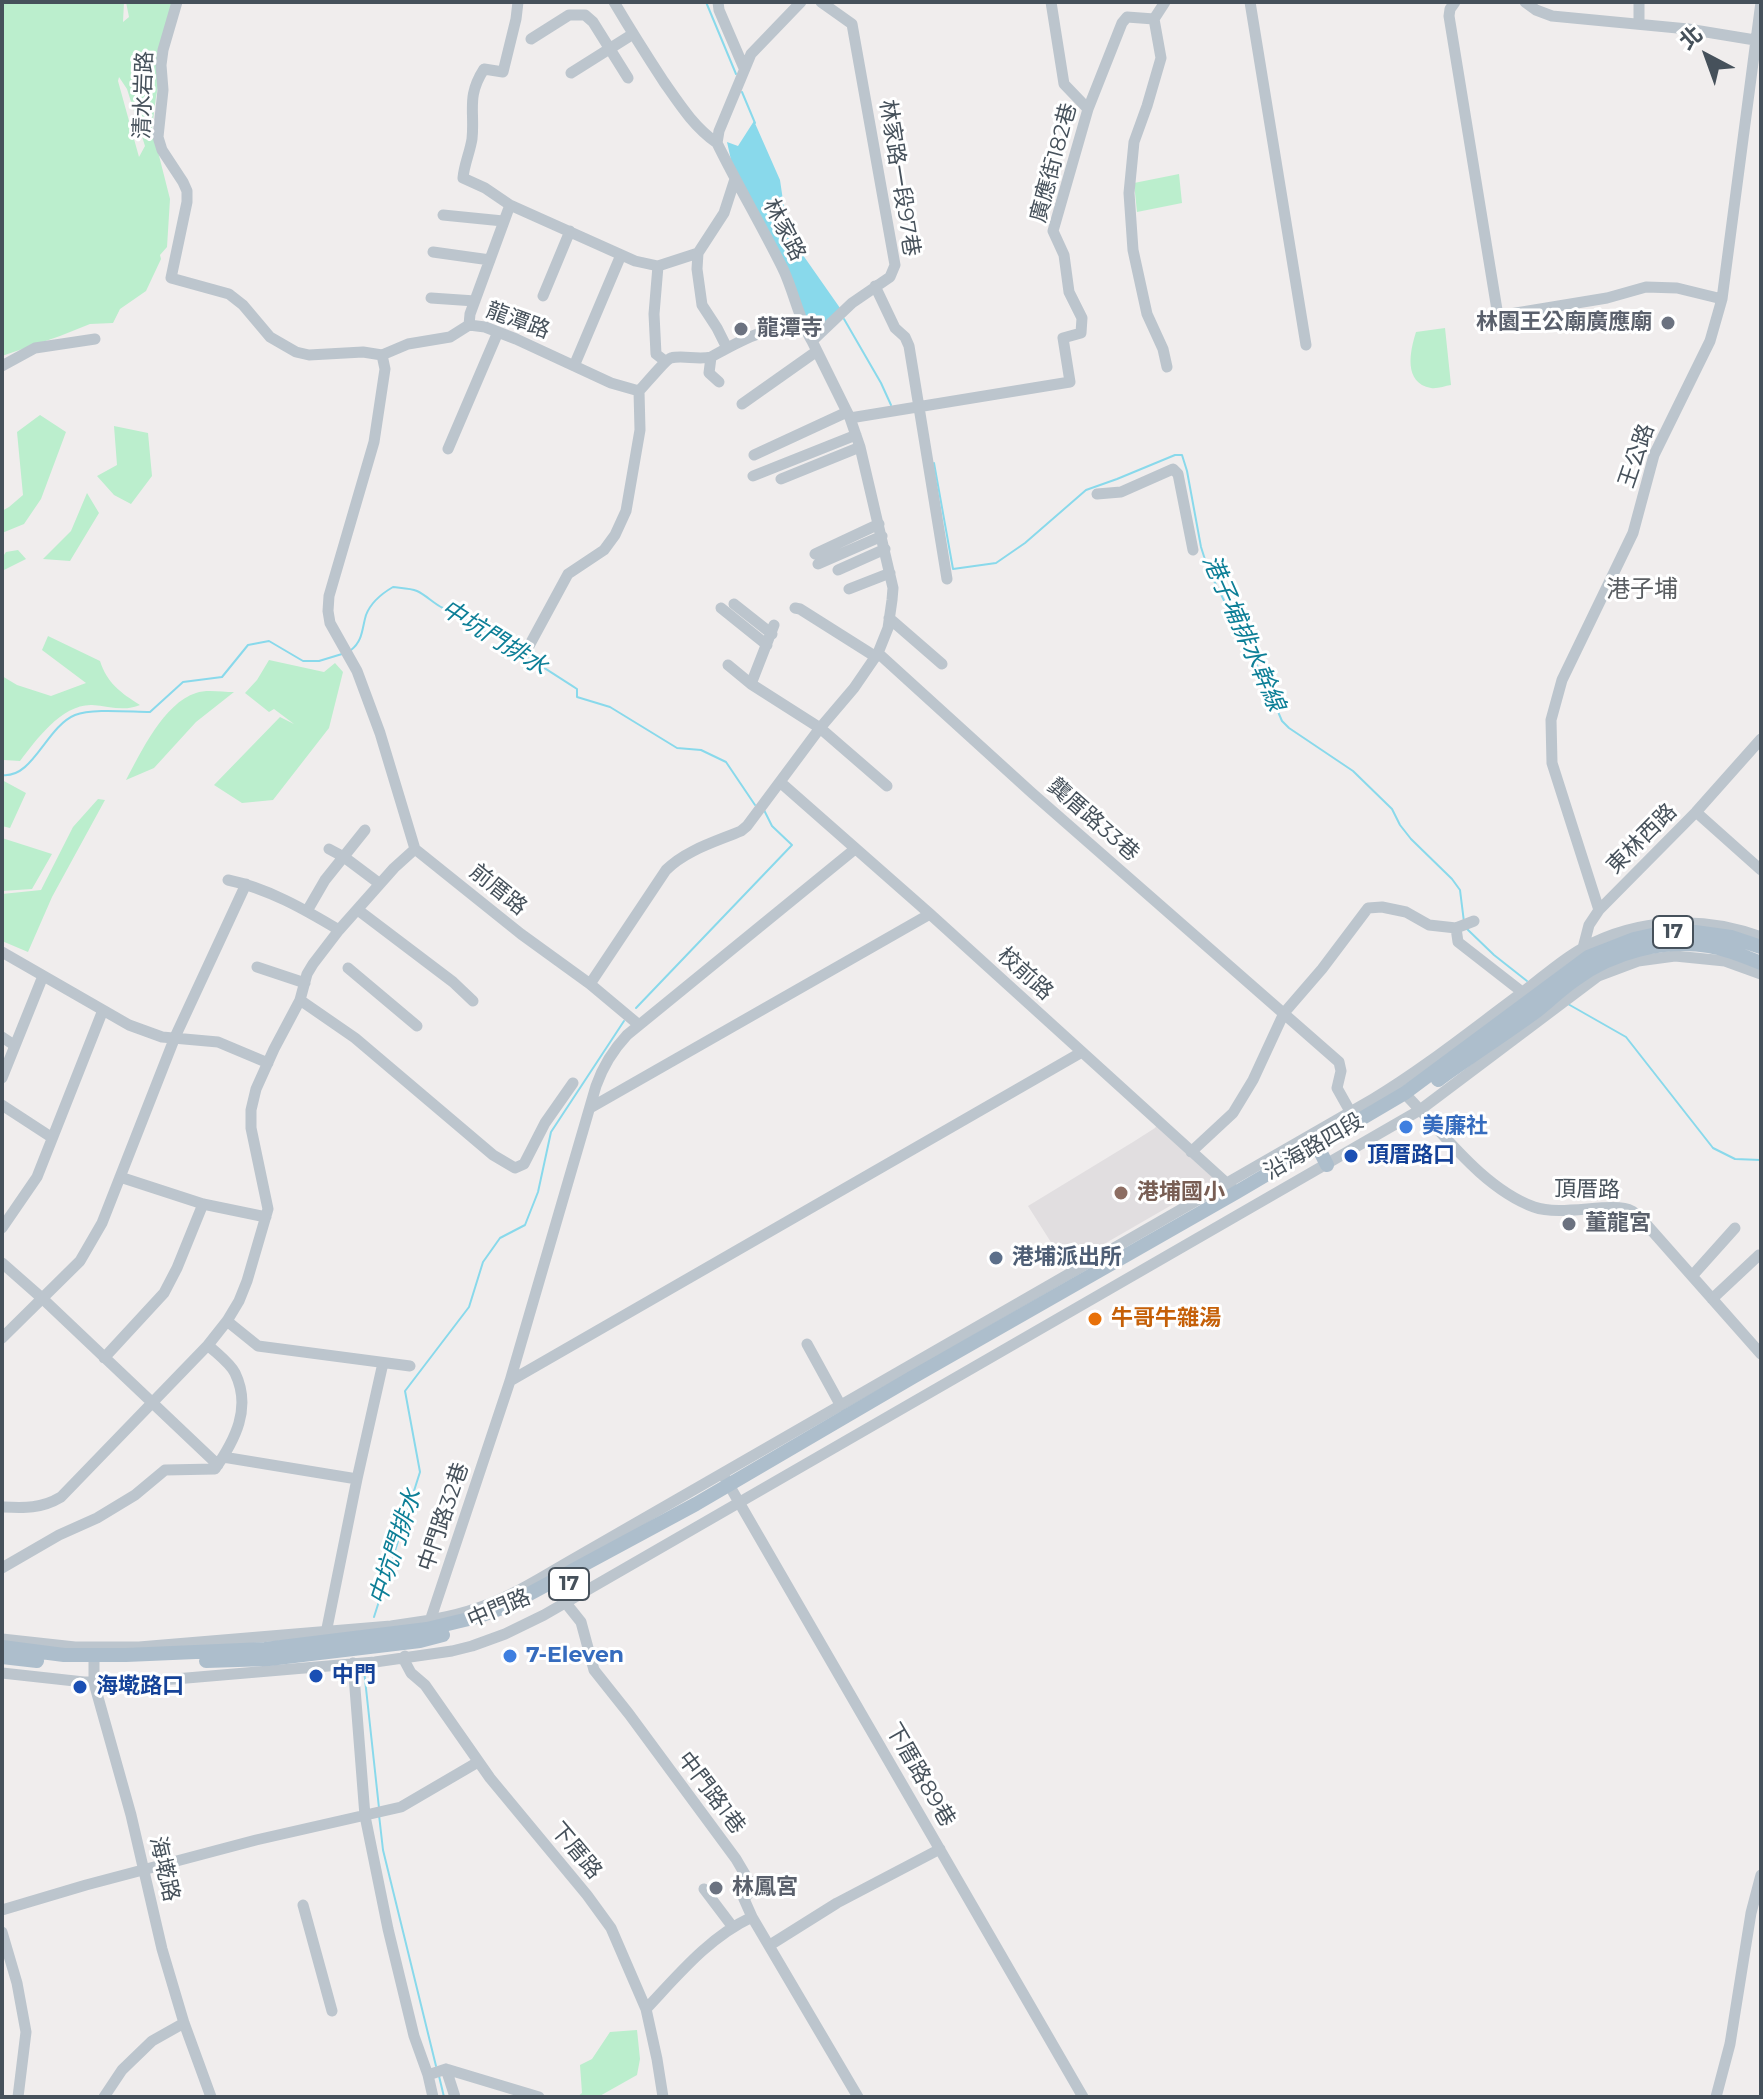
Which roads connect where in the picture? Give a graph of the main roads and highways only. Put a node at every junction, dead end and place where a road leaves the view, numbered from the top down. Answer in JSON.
{"nodes":[{"id":1,"x":1761,"y":947,"type":"edge"},
{"id":2,"x":1591,"y":962,"type":"junction"},
{"id":3,"x":1761,"y":963,"type":"edge"},
{"id":4,"x":1408,"y":1097,"type":"junction"},
{"id":5,"x":1235,"y":1191,"type":"junction"},
{"id":6,"x":1070,"y":1293,"type":"joint"},
{"id":7,"x":426,"y":1630,"type":"junction"},
{"id":8,"x":2,"y":1647,"type":"edge"},
{"id":9,"x":93,"y":1655,"type":"junction"},
{"id":10,"x":2,"y":1657,"type":"edge"}],
"edges":[{"from":1,"to":2,"type":"main road","name":"沿海路四段","number":"17"},
{"from":2,"to":3,"type":"main road","name":"沿海路四段","number":"17"},
{"from":2,"to":4,"type":"main road","name":"沿海路四段","number":"17"},
{"from":4,"to":5,"type":"main road","name":"沿海路四段","number":"17"},
{"from":4,"to":5,"type":"main road","name":"沿海路四段","number":"17"},
{"from":5,"to":6,"type":"main road","name":"沿海路四段","number":"17"},
{"from":6,"to":7,"type":"main road","name":"中門路","number":"17"},
{"from":7,"to":9,"type":"main road","name":"中門路","number":"17"},
{"from":7,"to":9,"type":"main road","name":"中門路","number":"17"},
{"from":8,"to":9,"type":"main road","name":"中門路","number":"17"},
{"from":9,"to":10,"type":"main road","name":"中門路","number":"17"}]}
